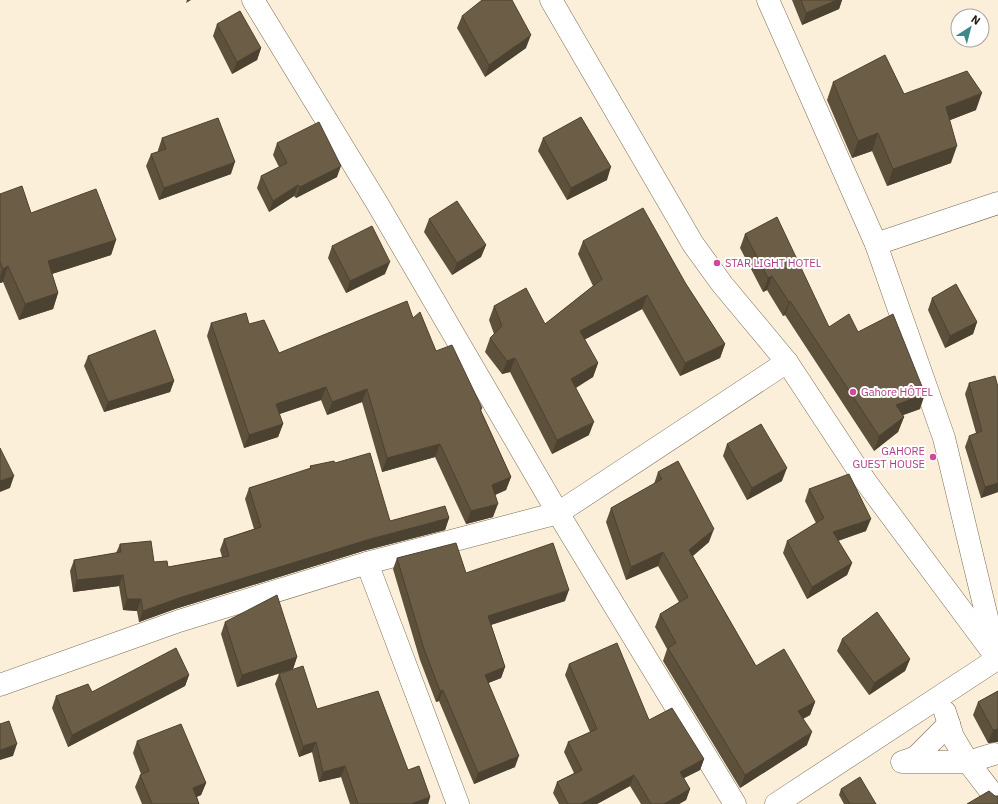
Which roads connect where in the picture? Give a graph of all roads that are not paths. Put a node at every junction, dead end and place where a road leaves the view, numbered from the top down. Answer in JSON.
{"nodes":[{"id":1,"x":253,"y":0,"type":"edge"},
{"id":2,"x":551,"y":0,"type":"edge"},
{"id":3,"x":768,"y":0,"type":"edge"},
{"id":4,"x":998,"y":203,"type":"edge"},
{"id":5,"x":876,"y":244,"type":"junction"},
{"id":6,"x":788,"y":362,"type":"junction"},
{"id":7,"x":558,"y":513,"type":"junction"},
{"id":8,"x":367,"y":563,"type":"junction"},
{"id":9,"x":998,"y":660,"type":"edge"},
{"id":10,"x":0,"y":685,"type":"edge"},
{"id":11,"x":940,"y":695,"type":"junction"},
{"id":12,"x":949,"y":724,"type":"junction"},
{"id":13,"x":994,"y":754,"type":"dead end"},
{"id":14,"x":968,"y":762,"type":"junction"},
{"id":15,"x":995,"y":797,"type":"edge"},
{"id":16,"x":458,"y":804,"type":"edge"},
{"id":17,"x":735,"y":804,"type":"edge"},
{"id":18,"x":776,"y":804,"type":"edge"}],
"edges":[{"from":1,"to":7,"type":"street"},
{"from":2,"to":6,"type":"street"},
{"from":3,"to":5,"type":"street"},
{"from":4,"to":5,"type":"street"},
{"from":5,"to":9,"type":"street"},
{"from":6,"to":7,"type":"street"},
{"from":6,"to":9,"type":"street"},
{"from":7,"to":8,"type":"street"},
{"from":7,"to":17,"type":"street"},
{"from":8,"to":10,"type":"street"},
{"from":8,"to":16,"type":"street"},
{"from":9,"to":11,"type":"street"},
{"from":11,"to":12,"type":"street"},
{"from":11,"to":18,"type":"street"},
{"from":12,"to":14,"type":"street"},
{"from":12,"to":14,"type":"street"},
{"from":13,"to":14,"type":"street"},
{"from":14,"to":15,"type":"street"}]}
